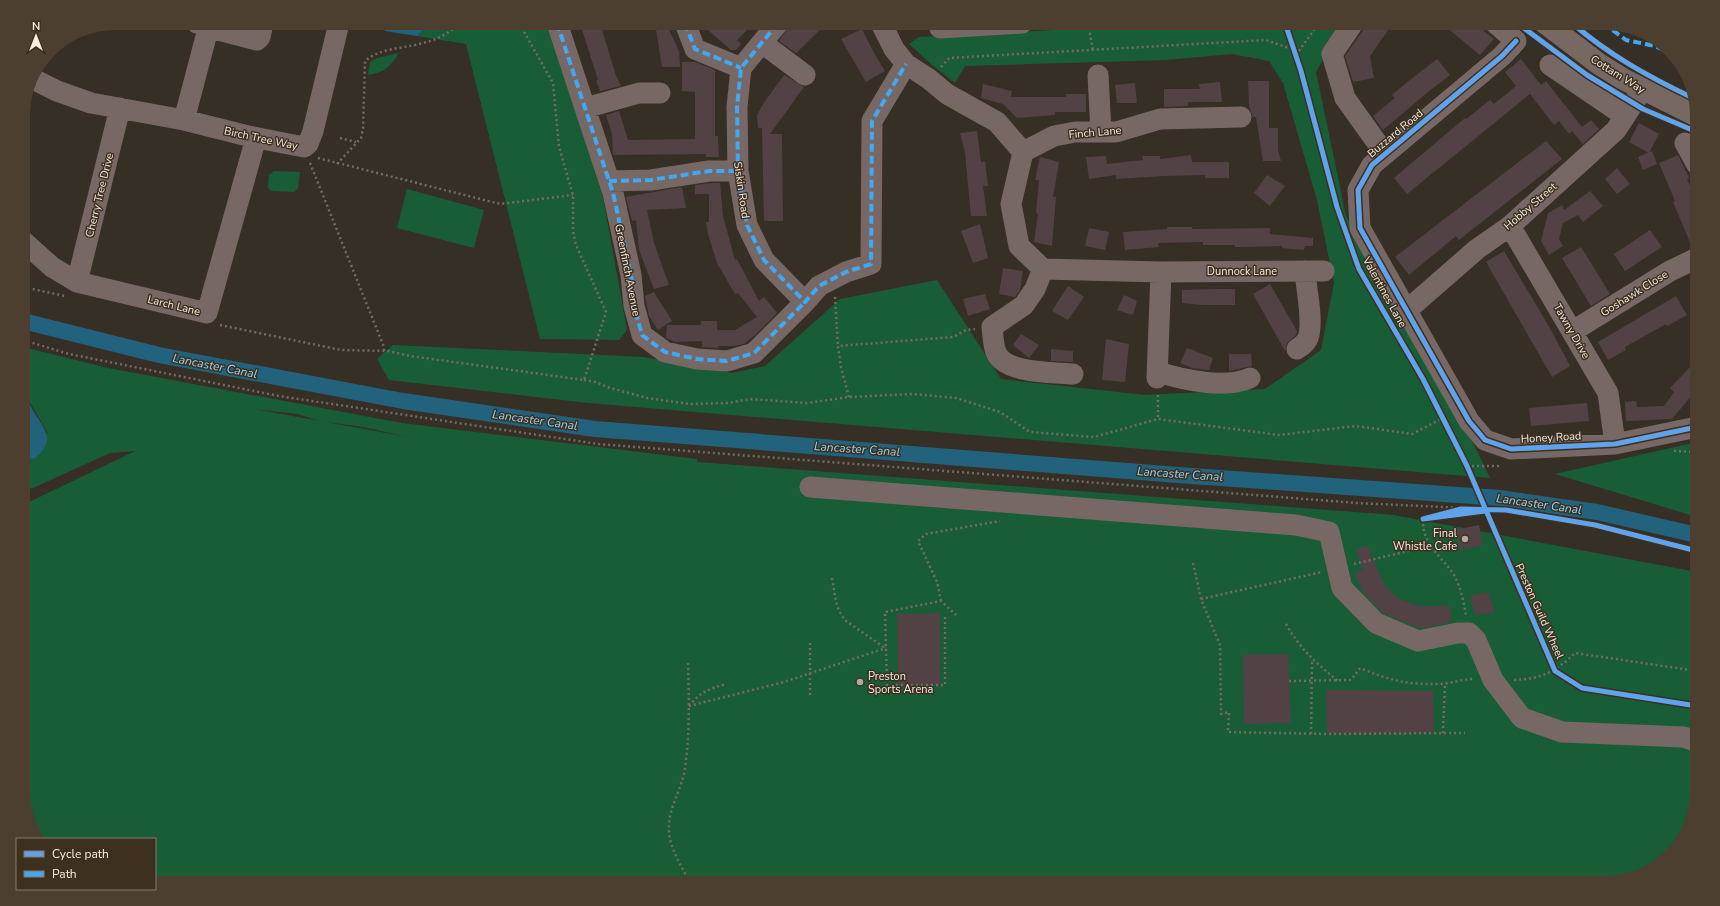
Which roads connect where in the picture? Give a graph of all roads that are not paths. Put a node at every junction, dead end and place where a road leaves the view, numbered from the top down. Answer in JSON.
{"nodes":[{"id":1,"x":201,"y":30,"type":"edge"},
{"id":2,"x":220,"y":30,"type":"edge"},
{"id":3,"x":262,"y":30,"type":"edge"},
{"id":4,"x":337,"y":30,"type":"edge"},
{"id":5,"x":559,"y":30,"type":"edge"},
{"id":6,"x":688,"y":30,"type":"edge"},
{"id":7,"x":772,"y":30,"type":"edge"},
{"id":8,"x":885,"y":30,"type":"edge"},
{"id":9,"x":1348,"y":30,"type":"edge"},
{"id":10,"x":1503,"y":30,"type":"edge"},
{"id":11,"x":1553,"y":30,"type":"edge"},
{"id":12,"x":762,"y":43,"type":"junction"},
{"id":13,"x":906,"y":64,"type":"junction"},
{"id":14,"x":1550,"y":65,"type":"dead end"},
{"id":15,"x":741,"y":68,"type":"junction"},
{"id":16,"x":805,"y":75,"type":"dead end"},
{"id":17,"x":1098,"y":75,"type":"dead end"},
{"id":18,"x":37,"y":81,"type":"edge"},
{"id":19,"x":1642,"y":90,"type":"junction"},
{"id":20,"x":660,"y":93,"type":"dead end"},
{"id":21,"x":120,"y":108,"type":"junction"},
{"id":22,"x":585,"y":108,"type":"junction"},
{"id":23,"x":1690,"y":113,"type":"edge"},
{"id":24,"x":1625,"y":116,"type":"junction"},
{"id":25,"x":1241,"y":117,"type":"dead end"},
{"id":26,"x":184,"y":120,"type":"junction"},
{"id":27,"x":1101,"y":132,"type":"junction"},
{"id":28,"x":256,"y":138,"type":"junction"},
{"id":29,"x":1685,"y":143,"type":"dead end"},
{"id":30,"x":1022,"y":152,"type":"junction"},
{"id":31,"x":1690,"y":152,"type":"edge"},
{"id":32,"x":1385,"y":154,"type":"junction"},
{"id":33,"x":738,"y":171,"type":"junction"},
{"id":34,"x":609,"y":181,"type":"junction"},
{"id":35,"x":1510,"y":226,"type":"junction"},
{"id":36,"x":30,"y":247,"type":"edge"},
{"id":37,"x":1690,"y":261,"type":"edge"},
{"id":38,"x":1043,"y":269,"type":"junction"},
{"id":39,"x":1161,"y":272,"type":"junction"},
{"id":40,"x":72,"y":289,"type":"junction"},
{"id":41,"x":804,"y":302,"type":"junction"},
{"id":42,"x":1406,"y":311,"type":"junction"},
{"id":43,"x":1573,"y":331,"type":"junction"},
{"id":44,"x":1297,"y":349,"type":"dead end"},
{"id":45,"x":1073,"y":374,"type":"dead end"},
{"id":46,"x":1250,"y":378,"type":"dead end"},
{"id":47,"x":1690,"y":428,"type":"edge"},
{"id":48,"x":1615,"y":444,"type":"junction"},
{"id":49,"x":810,"y":487,"type":"dead end"},
{"id":50,"x":1690,"y":739,"type":"edge"}],
"edges":[{"from":1,"to":26,"type":"street"},
{"from":2,"to":3,"type":"street"},
{"from":4,"to":28,"type":"street","name":"Birch Tree Way"},
{"from":5,"to":22,"type":"street","name":"Greenfinch Avenue"},
{"from":6,"to":15,"type":"street"},
{"from":7,"to":12,"type":"street"},
{"from":8,"to":13,"type":"street"},
{"from":9,"to":32,"type":"street","name":"Buzzard Road"},
{"from":10,"to":32,"type":"street","name":"Buzzard Road"},
{"from":11,"to":19,"type":"main road","name":"Cottam Way"},
{"from":12,"to":15,"type":"street"},
{"from":12,"to":16,"type":"street"},
{"from":13,"to":30,"type":"street"},
{"from":13,"to":41,"type":"street"},
{"from":14,"to":24,"type":"street"},
{"from":15,"to":33,"type":"street","name":"Siskin Road"},
{"from":17,"to":27,"type":"street"},
{"from":18,"to":21,"type":"street","name":"Birch Tree Way"},
{"from":19,"to":23,"type":"main road","name":"Cottam Way"},
{"from":19,"to":24,"type":"street","name":"Hobby Street"},
{"from":20,"to":22,"type":"street"},
{"from":21,"to":26,"type":"street","name":"Birch Tree Way"},
{"from":21,"to":40,"type":"street","name":"Cherry Tree Drive"},
{"from":22,"to":34,"type":"street","name":"Greenfinch Avenue"},
{"from":24,"to":35,"type":"street","name":"Hobby Street"},
{"from":25,"to":27,"type":"street","name":"Finch Lane"},
{"from":26,"to":28,"type":"street","name":"Birch Tree Way"},
{"from":27,"to":30,"type":"street","name":"Finch Lane"},
{"from":28,"to":40,"type":"street","name":"Larch Lane"},
{"from":29,"to":31,"type":"street"},
{"from":30,"to":38,"type":"street"},
{"from":32,"to":42,"type":"street","name":"Buzzard Road"},
{"from":33,"to":34,"type":"street"},
{"from":33,"to":41,"type":"street","name":"Siskin Road"},
{"from":34,"to":41,"type":"street","name":"Greenfinch Avenue"},
{"from":35,"to":42,"type":"street","name":"Hobby Street"},
{"from":35,"to":43,"type":"street","name":"Tawny Drive"},
{"from":36,"to":40,"type":"street","name":"Larch Lane"},
{"from":37,"to":43,"type":"street","name":"Goshawk Close"},
{"from":38,"to":39,"type":"street","name":"Dunnock Lane"},
{"from":38,"to":45,"type":"street"},
{"from":39,"to":44,"type":"street","name":"Dunnock Lane"},
{"from":39,"to":46,"type":"street"},
{"from":42,"to":48,"type":"street","name":"Honey Road"},
{"from":43,"to":48,"type":"street","name":"Tawny Drive"},
{"from":47,"to":48,"type":"street","name":"Honey Road"},
{"from":49,"to":50,"type":"street"}]}
